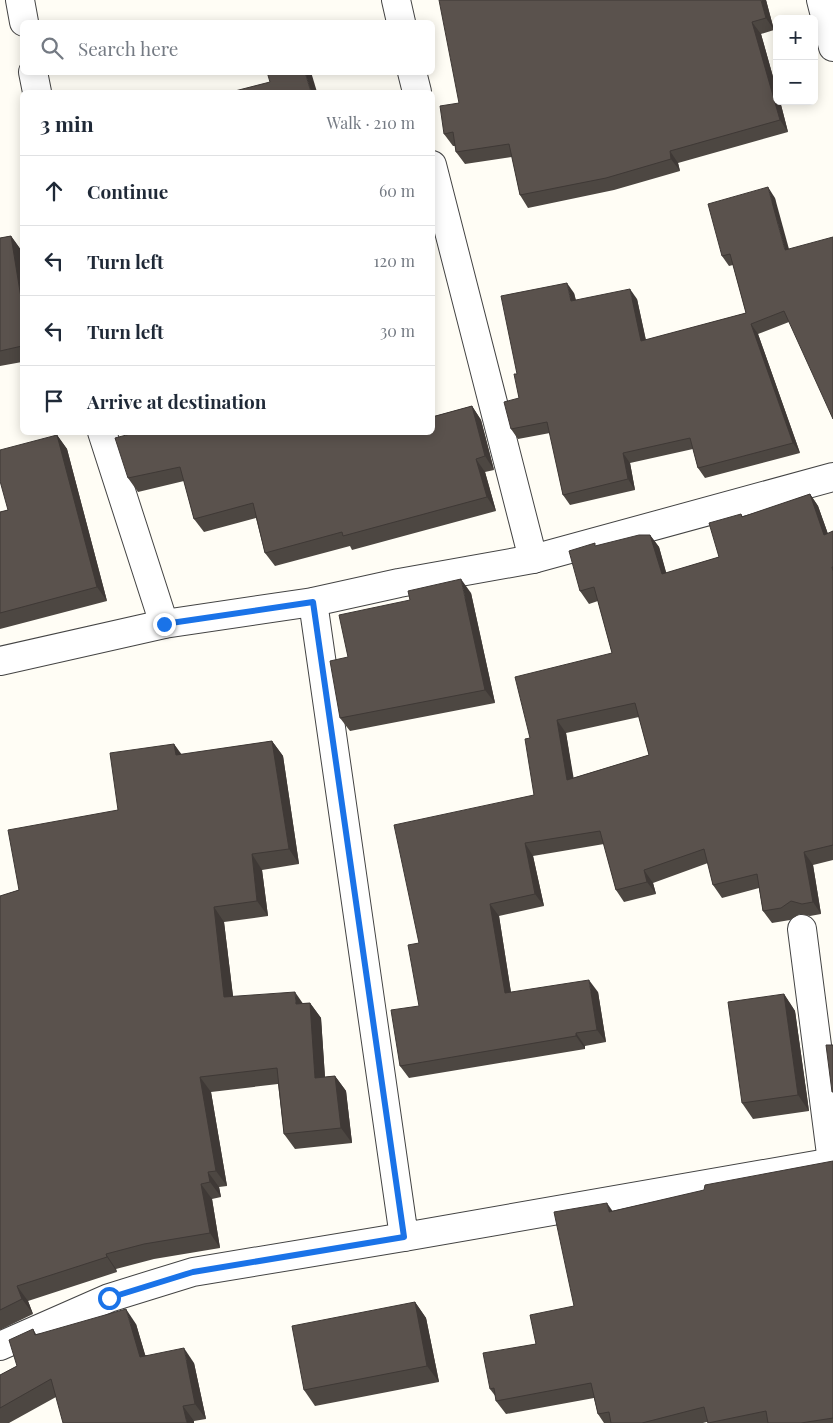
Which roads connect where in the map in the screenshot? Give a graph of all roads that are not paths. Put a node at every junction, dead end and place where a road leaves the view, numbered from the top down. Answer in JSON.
{"nodes":[{"id":1,"x":20,"y":0,"type":"edge"},
{"id":2,"x":396,"y":0,"type":"edge"},
{"id":3,"x":820,"y":0,"type":"edge"},
{"id":4,"x":24,"y":20,"type":"edge"},
{"id":5,"x":401,"y":20,"type":"edge"},
{"id":6,"x":833,"y":47,"type":"edge"},
{"id":7,"x":34,"y":75,"type":"edge"},
{"id":8,"x":413,"y":75,"type":"edge"},
{"id":9,"x":37,"y":90,"type":"edge"},
{"id":10,"x":416,"y":90,"type":"edge"},
{"id":11,"x":435,"y":177,"type":"edge"},
{"id":12,"x":103,"y":435,"type":"edge"},
{"id":13,"x":833,"y":477,"type":"edge"},
{"id":14,"x":533,"y":559,"type":"junction"},
{"id":15,"x":313,"y":602,"type":"junction"},
{"id":16,"x":164,"y":624,"type":"junction"},
{"id":17,"x":0,"y":662,"type":"edge"},
{"id":18,"x":802,"y":929,"type":"dead end"},
{"id":19,"x":833,"y":1162,"type":"edge"},
{"id":20,"x":404,"y":1237,"type":"junction"},
{"id":21,"x":0,"y":1346,"type":"edge"}],
"edges":[{"from":1,"to":4,"type":"street"},
{"from":2,"to":5,"type":"street"},
{"from":3,"to":6,"type":"street"},
{"from":7,"to":9,"type":"street"},
{"from":8,"to":10,"type":"street"},
{"from":11,"to":14,"type":"street"},
{"from":12,"to":16,"type":"street"},
{"from":13,"to":14,"type":"street"},
{"from":14,"to":15,"type":"street"},
{"from":15,"to":16,"type":"street"},
{"from":15,"to":20,"type":"street"},
{"from":16,"to":17,"type":"street"},
{"from":18,"to":19,"type":"street"},
{"from":19,"to":20,"type":"street"},
{"from":20,"to":21,"type":"street"}]}
